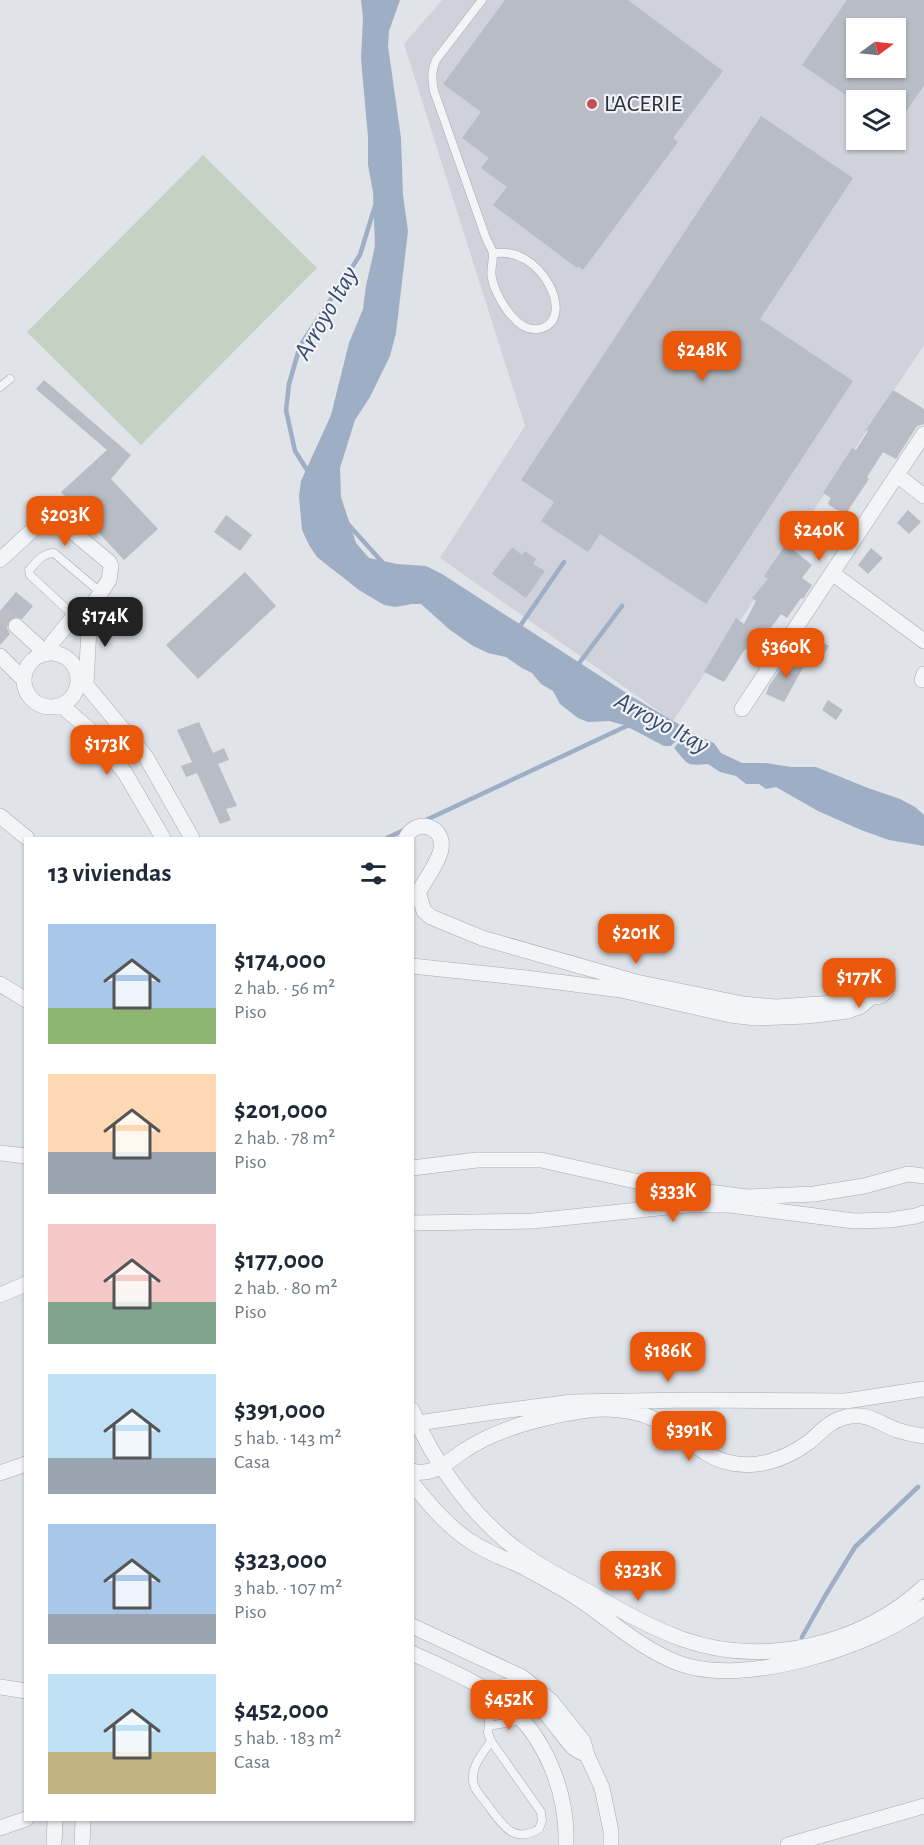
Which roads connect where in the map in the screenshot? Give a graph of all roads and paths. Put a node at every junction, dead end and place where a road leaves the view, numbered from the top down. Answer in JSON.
{"nodes":[{"id":1,"x":482,"y":0,"type":"edge"},
{"id":2,"x":493,"y":254,"type":"junction"},
{"id":3,"x":10,"y":379,"type":"dead end"},
{"id":4,"x":0,"y":387,"type":"edge"},
{"id":5,"x":924,"y":434,"type":"edge"},
{"id":6,"x":897,"y":475,"type":"junction"},
{"id":7,"x":924,"y":496,"type":"edge"},
{"id":8,"x":0,"y":560,"type":"edge"},
{"id":9,"x":832,"y":573,"type":"junction"},
{"id":10,"x":100,"y":592,"type":"junction"},
{"id":11,"x":90,"y":609,"type":"junction"},
{"id":12,"x":74,"y":616,"type":"junction"},
{"id":13,"x":16,"y":626,"type":"tunnel mouth"},
{"id":14,"x":924,"y":641,"type":"edge"},
{"id":15,"x":51,"y":654,"type":"junction"},
{"id":16,"x":0,"y":656,"type":"edge"},
{"id":17,"x":81,"y":679,"type":"junction"},
{"id":18,"x":24,"y":680,"type":"junction"},
{"id":19,"x":62,"y":705,"type":"junction"},
{"id":20,"x":742,"y":709,"type":"dead end"},
{"id":21,"x":0,"y":816,"type":"edge"},
{"id":22,"x":26,"y":837,"type":"edge"},
{"id":23,"x":162,"y":837,"type":"edge"},
{"id":24,"x":191,"y":837,"type":"edge"},
{"id":25,"x":406,"y":837,"type":"edge"},
{"id":26,"x":415,"y":898,"type":"edge"},
{"id":27,"x":414,"y":966,"type":"edge"},
{"id":28,"x":0,"y":984,"type":"edge"},
{"id":29,"x":24,"y":999,"type":"edge"},
{"id":30,"x":0,"y":1153,"type":"edge"},
{"id":31,"x":24,"y":1156,"type":"edge"},
{"id":32,"x":414,"y":1168,"type":"edge"},
{"id":33,"x":924,"y":1176,"type":"edge"},
{"id":34,"x":924,"y":1213,"type":"edge"},
{"id":35,"x":414,"y":1223,"type":"edge"},
{"id":36,"x":24,"y":1285,"type":"edge"},
{"id":37,"x":5,"y":1293,"type":"edge"},
{"id":38,"x":24,"y":1298,"type":"edge"},
{"id":39,"x":924,"y":1389,"type":"edge"},
{"id":40,"x":414,"y":1420,"type":"edge"},
{"id":41,"x":924,"y":1436,"type":"edge"},
{"id":42,"x":24,"y":1465,"type":"edge"},
{"id":43,"x":442,"y":1466,"type":"junction"},
{"id":44,"x":414,"y":1471,"type":"edge"},
{"id":45,"x":0,"y":1473,"type":"edge"},
{"id":46,"x":414,"y":1485,"type":"edge"},
{"id":47,"x":924,"y":1587,"type":"edge"},
{"id":48,"x":924,"y":1607,"type":"edge"},
{"id":49,"x":414,"y":1627,"type":"edge"},
{"id":50,"x":414,"y":1654,"type":"edge"},
{"id":51,"x":0,"y":1687,"type":"edge"},
{"id":52,"x":24,"y":1691,"type":"edge"},
{"id":53,"x":492,"y":1693,"type":"junction"},
{"id":54,"x":521,"y":1720,"type":"junction"},
{"id":55,"x":489,"y":1726,"type":"junction"},
{"id":56,"x":491,"y":1741,"type":"junction"},
{"id":57,"x":586,"y":1755,"type":"junction"},
{"id":58,"x":923,"y":1804,"type":"edge"},
{"id":59,"x":24,"y":1819,"type":"edge"},
{"id":60,"x":55,"y":1821,"type":"edge"},
{"id":61,"x":83,"y":1821,"type":"edge"},
{"id":62,"x":0,"y":1828,"type":"edge"},
{"id":63,"x":54,"y":1845,"type":"edge"},
{"id":64,"x":82,"y":1845,"type":"edge"},
{"id":65,"x":566,"y":1845,"type":"edge"},
{"id":66,"x":611,"y":1845,"type":"edge"},
{"id":67,"x":788,"y":1845,"type":"edge"}],
"edges":[{"from":1,"to":2,"type":"lane"},
{"from":2,"to":2,"type":"lane"},
{"from":3,"to":4,"type":"lane"},
{"from":5,"to":6,"type":"street"},
{"from":6,"to":7,"type":"street"},
{"from":6,"to":9,"type":"street"},
{"from":8,"to":10,"type":"street"},
{"from":9,"to":14,"type":"street"},
{"from":9,"to":20,"type":"street"},
{"from":10,"to":11,"type":"street"},
{"from":10,"to":12,"type":"lane"},
{"from":11,"to":12,"type":"street"},
{"from":11,"to":17,"type":"street"},
{"from":12,"to":15,"type":"street"},
{"from":13,"to":15,"type":"street"},
{"from":15,"to":17,"type":"street"},
{"from":15,"to":18,"type":"street"},
{"from":16,"to":18,"type":"street"},
{"from":17,"to":19,"type":"street"},
{"from":17,"to":24,"type":"street"},
{"from":18,"to":19,"type":"street"},
{"from":19,"to":23,"type":"street"},
{"from":21,"to":22,"type":"street"},
{"from":25,"to":26,"type":"street"},
{"from":26,"to":27,"type":"street"},
{"from":28,"to":29,"type":"street"},
{"from":30,"to":31,"type":"street"},
{"from":32,"to":33,"type":"street"},
{"from":34,"to":35,"type":"street"},
{"from":36,"to":37,"type":"street"},
{"from":37,"to":38,"type":"street"},
{"from":39,"to":40,"type":"street"},
{"from":40,"to":43,"type":"street"},
{"from":41,"to":43,"type":"street"},
{"from":42,"to":45,"type":"street"},
{"from":43,"to":44,"type":"street"},
{"from":43,"to":47,"type":"street"},
{"from":46,"to":48,"type":"street"},
{"from":49,"to":57,"type":"street"},
{"from":50,"to":53,"type":"street"},
{"from":51,"to":52,"type":"street"},
{"from":53,"to":54,"type":"street"},
{"from":53,"to":55,"type":"lane"},
{"from":53,"to":57,"type":"street"},
{"from":54,"to":55,"type":"lane"},
{"from":54,"to":65,"type":"street"},
{"from":55,"to":56,"type":"lane"},
{"from":56,"to":56,"type":"lane"},
{"from":57,"to":66,"type":"street"},
{"from":58,"to":67,"type":"street"},
{"from":59,"to":62,"type":"street"},
{"from":60,"to":63,"type":"street"},
{"from":61,"to":64,"type":"street"}]}
